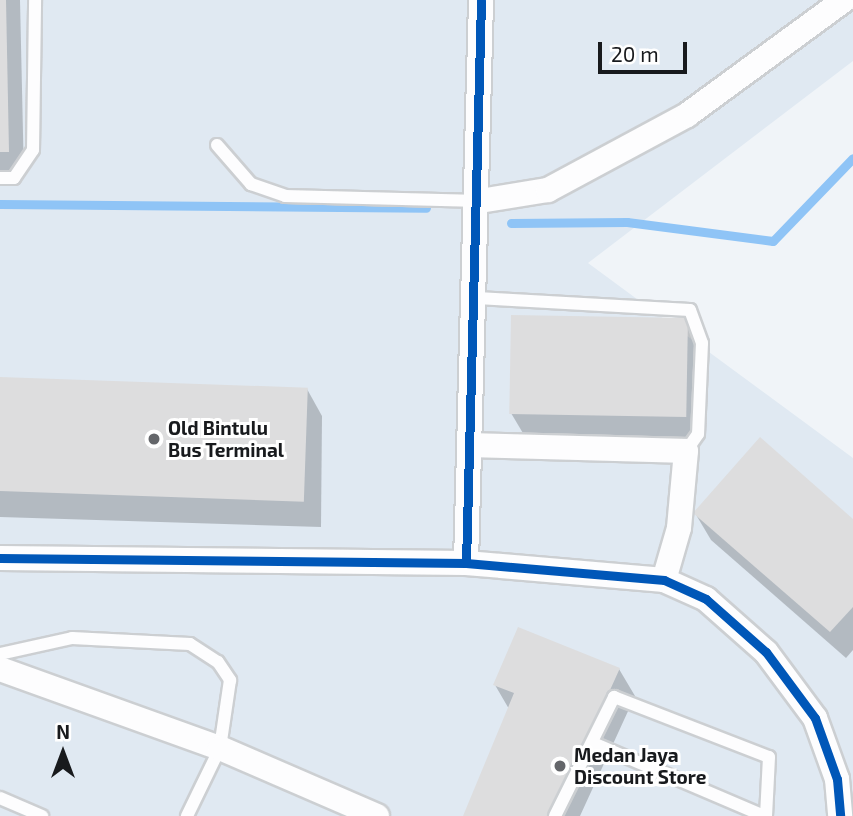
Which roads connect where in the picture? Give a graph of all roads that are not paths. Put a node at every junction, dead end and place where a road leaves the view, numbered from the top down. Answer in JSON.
{"nodes":[{"id":1,"x":35,"y":0,"type":"edge"},
{"id":2,"x":481,"y":0,"type":"edge"},
{"id":3,"x":844,"y":0,"type":"edge"},
{"id":4,"x":217,"y":145,"type":"dead end"},
{"id":5,"x":0,"y":178,"type":"edge"},
{"id":6,"x":480,"y":201,"type":"junction"},
{"id":7,"x":477,"y":298,"type":"junction"},
{"id":8,"x":471,"y":445,"type":"junction"},
{"id":9,"x":686,"y":451,"type":"junction"},
{"id":10,"x":0,"y":558,"type":"edge"},
{"id":11,"x":466,"y":563,"type":"junction"},
{"id":12,"x":664,"y":580,"type":"junction"},
{"id":13,"x":0,"y":654,"type":"edge"},
{"id":14,"x":0,"y":669,"type":"edge"},
{"id":15,"x":593,"y":743,"type":"junction"},
{"id":16,"x":220,"y":748,"type":"junction"},
{"id":17,"x":0,"y":798,"type":"edge"},
{"id":18,"x":343,"y":809,"type":"edge"},
{"id":19,"x":560,"y":815,"type":"edge"},
{"id":20,"x":42,"y":816,"type":"edge"},
{"id":21,"x":187,"y":816,"type":"edge"},
{"id":22,"x":377,"y":816,"type":"edge"},
{"id":23,"x":765,"y":816,"type":"edge"},
{"id":24,"x":839,"y":816,"type":"edge"}],
"edges":[{"from":1,"to":5,"type":"lane"},
{"from":2,"to":6,"type":"street"},
{"from":3,"to":6,"type":"street"},
{"from":4,"to":6,"type":"lane"},
{"from":6,"to":7,"type":"street"},
{"from":7,"to":8,"type":"street"},
{"from":7,"to":9,"type":"lane"},
{"from":8,"to":9,"type":"street"},
{"from":8,"to":11,"type":"street"},
{"from":9,"to":12,"type":"street"},
{"from":10,"to":11,"type":"street"},
{"from":11,"to":12,"type":"street"},
{"from":12,"to":24,"type":"street"},
{"from":13,"to":16,"type":"lane"},
{"from":14,"to":16,"type":"street"},
{"from":15,"to":19,"type":"lane"},
{"from":15,"to":23,"type":"lane"},
{"from":15,"to":23,"type":"lane"},
{"from":16,"to":18,"type":"street"},
{"from":16,"to":21,"type":"lane"},
{"from":17,"to":20,"type":"lane"},
{"from":18,"to":22,"type":"street"}]}
